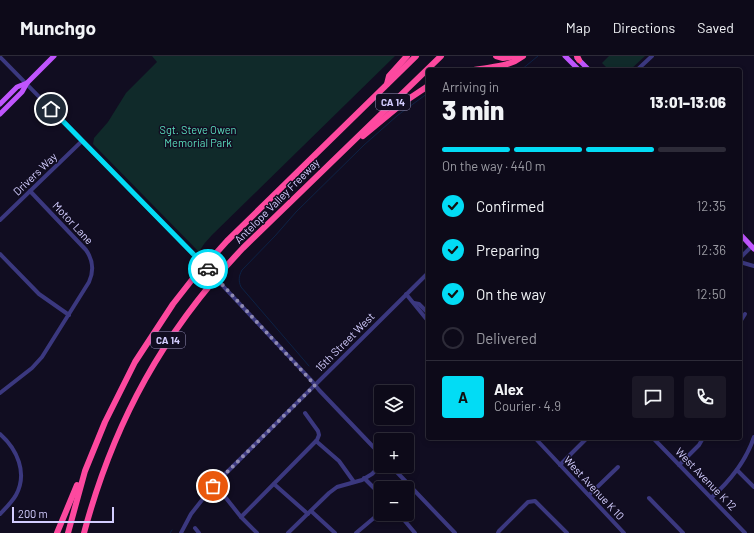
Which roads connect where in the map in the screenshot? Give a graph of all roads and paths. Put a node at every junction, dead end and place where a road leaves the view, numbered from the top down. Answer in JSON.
{"nodes":[{"id":1,"x":54,"y":56,"type":"edge"},
{"id":2,"x":407,"y":56,"type":"edge"},
{"id":3,"x":416,"y":56,"type":"edge"},
{"id":4,"x":442,"y":56,"type":"edge"},
{"id":5,"x":496,"y":56,"type":"edge"},
{"id":6,"x":516,"y":56,"type":"edge"},
{"id":7,"x":523,"y":56,"type":"edge"},
{"id":8,"x":566,"y":56,"type":"edge"},
{"id":9,"x":652,"y":56,"type":"edge"},
{"id":10,"x":0,"y":57,"type":"edge"},
{"id":11,"x":577,"y":57,"type":"edge"},
{"id":12,"x":429,"y":68,"type":"edge"},
{"id":13,"x":488,"y":68,"type":"edge"},
{"id":14,"x":577,"y":68,"type":"edge"},
{"id":15,"x":586,"y":68,"type":"edge"},
{"id":16,"x":639,"y":68,"type":"edge"},
{"id":17,"x":426,"y":71,"type":"edge"},
{"id":18,"x":27,"y":84,"type":"junction"},
{"id":19,"x":387,"y":84,"type":"junction"},
{"id":20,"x":426,"y":87,"type":"edge"},
{"id":21,"x":6,"y":98,"type":"junction"},
{"id":22,"x":0,"y":104,"type":"edge"},
{"id":23,"x":0,"y":107,"type":"edge"},
{"id":24,"x":0,"y":114,"type":"edge"},
{"id":25,"x":82,"y":141,"type":"junction"},
{"id":26,"x":344,"y":149,"type":"junction"},
{"id":27,"x":30,"y":191,"type":"junction"},
{"id":28,"x":0,"y":220,"type":"edge"},
{"id":29,"x":742,"y":236,"type":"edge"},
{"id":30,"x":753,"y":248,"type":"edge"},
{"id":31,"x":0,"y":254,"type":"edge"},
{"id":32,"x":742,"y":256,"type":"edge"},
{"id":33,"x":742,"y":263,"type":"edge"},
{"id":34,"x":754,"y":266,"type":"edge"},
{"id":35,"x":426,"y":275,"type":"edge"},
{"id":36,"x":406,"y":294,"type":"junction"},
{"id":37,"x":414,"y":303,"type":"junction"},
{"id":38,"x":426,"y":311,"type":"edge"},
{"id":39,"x":745,"y":314,"type":"dead end"},
{"id":40,"x":69,"y":315,"type":"junction"},
{"id":41,"x":426,"y":319,"type":"edge"},
{"id":42,"x":742,"y":319,"type":"edge"},
{"id":43,"x":315,"y":385,"type":"junction"},
{"id":44,"x":0,"y":393,"type":"edge"},
{"id":45,"x":305,"y":413,"type":"dead end"},
{"id":46,"x":0,"y":434,"type":"edge"},
{"id":47,"x":754,"y":437,"type":"edge"},
{"id":48,"x":537,"y":440,"type":"edge"},
{"id":49,"x":585,"y":440,"type":"edge"},
{"id":50,"x":656,"y":440,"type":"edge"},
{"id":51,"x":702,"y":440,"type":"edge"},
{"id":52,"x":316,"y":441,"type":"junction"},
{"id":53,"x":753,"y":445,"type":"edge"},
{"id":54,"x":374,"y":448,"type":"edge"},
{"id":55,"x":560,"y":464,"type":"junction"},
{"id":56,"x":679,"y":465,"type":"junction"},
{"id":57,"x":618,"y":468,"type":"dead end"},
{"id":58,"x":737,"y":470,"type":"junction"},
{"id":59,"x":85,"y":471,"type":"junction"},
{"id":60,"x":374,"y":472,"type":"edge"},
{"id":61,"x":398,"y":473,"type":"edge"},
{"id":62,"x":364,"y":478,"type":"junction"},
{"id":63,"x":354,"y":482,"type":"junction"},
{"id":64,"x":274,"y":484,"type":"junction"},
{"id":65,"x":754,"y":487,"type":"edge"},
{"id":66,"x":374,"y":488,"type":"edge"},
{"id":67,"x":222,"y":493,"type":"dead end"},
{"id":68,"x":589,"y":495,"type":"junction"},
{"id":69,"x":649,"y":498,"type":"dead end"},
{"id":70,"x":711,"y":498,"type":"junction"},
{"id":71,"x":309,"y":512,"type":"junction"},
{"id":72,"x":0,"y":514,"type":"edge"},
{"id":73,"x":241,"y":517,"type":"junction"},
{"id":74,"x":374,"y":518,"type":"edge"},
{"id":75,"x":405,"y":521,"type":"edge"},
{"id":76,"x":194,"y":528,"type":"dead end"},
{"id":77,"x":57,"y":533,"type":"edge"},
{"id":78,"x":68,"y":533,"type":"edge"},
{"id":79,"x":84,"y":533,"type":"edge"},
{"id":80,"x":181,"y":533,"type":"edge"},
{"id":81,"x":199,"y":533,"type":"edge"},
{"id":82,"x":257,"y":533,"type":"edge"},
{"id":83,"x":288,"y":533,"type":"edge"},
{"id":84,"x":335,"y":533,"type":"edge"},
{"id":85,"x":356,"y":533,"type":"edge"},
{"id":86,"x":415,"y":533,"type":"edge"},
{"id":87,"x":455,"y":533,"type":"edge"},
{"id":88,"x":498,"y":533,"type":"edge"},
{"id":89,"x":566,"y":533,"type":"edge"},
{"id":90,"x":624,"y":533,"type":"edge"},
{"id":91,"x":682,"y":533,"type":"edge"},
{"id":92,"x":745,"y":533,"type":"edge"}],
"edges":[{"from":1,"to":18,"type":"main road"},
{"from":2,"to":19,"type":"highway"},
{"from":3,"to":19,"type":"highway","name":"Antelope Valley Freeway","number":"CA 14"},
{"from":4,"to":12,"type":"highway","name":"Antelope Valley Freeway","number":"CA 14"},
{"from":5,"to":6,"type":"highway"},
{"from":7,"to":13,"type":"highway"},
{"from":8,"to":14,"type":"main road"},
{"from":9,"to":16,"type":"street"},
{"from":10,"to":18,"type":"street"},
{"from":11,"to":15,"type":"main road"},
{"from":17,"to":26,"type":"highway","name":"Antelope Valley Freeway","number":"CA 14"},
{"from":18,"to":21,"type":"main road"},
{"from":18,"to":24,"type":"main road"},
{"from":18,"to":25,"type":"street"},
{"from":19,"to":59,"type":"highway","name":"Antelope Valley Freeway","number":"CA 14"},
{"from":20,"to":26,"type":"highway"},
{"from":21,"to":22,"type":"main road"},
{"from":21,"to":23,"type":"main road"},
{"from":25,"to":27,"type":"street","name":"Drivers Way"},
{"from":25,"to":43,"type":"street","bridge":true},
{"from":26,"to":79,"type":"highway","name":"Antelope Valley Freeway","number":"CA 14"},
{"from":27,"to":28,"type":"street","name":"Drivers Way"},
{"from":27,"to":40,"type":"street","name":"Motor Lane"},
{"from":29,"to":30,"type":"main road"},
{"from":30,"to":32,"type":"street"},
{"from":31,"to":40,"type":"street"},
{"from":33,"to":34,"type":"street"},
{"from":35,"to":36,"type":"street","name":"15th Street West"},
{"from":36,"to":37,"type":"street"},
{"from":36,"to":43,"type":"street","name":"15th Street West"},
{"from":37,"to":38,"type":"street"},
{"from":37,"to":41,"type":"street"},
{"from":39,"to":42,"type":"street"},
{"from":40,"to":44,"type":"street","name":"Motor Lane"},
{"from":43,"to":54,"type":"street"},
{"from":43,"to":80,"type":"street","name":"15th Street West"},
{"from":45,"to":52,"type":"street"},
{"from":46,"to":72,"type":"street"},
{"from":47,"to":53,"type":"street"},
{"from":48,"to":55,"type":"street","name":"West Avenue K 10"},
{"from":49,"to":55,"type":"street"},
{"from":50,"to":56,"type":"street","name":"West Avenue K 12"},
{"from":51,"to":56,"type":"street"},
{"from":52,"to":63,"type":"street"},
{"from":52,"to":64,"type":"street"},
{"from":53,"to":58,"type":"street"},
{"from":55,"to":68,"type":"street","name":"West Avenue K 10"},
{"from":56,"to":70,"type":"street","name":"West Avenue K 12"},
{"from":57,"to":68,"type":"street"},
{"from":58,"to":65,"type":"street"},
{"from":58,"to":70,"type":"street"},
{"from":59,"to":77,"type":"highway"},
{"from":59,"to":78,"type":"highway","name":"Antelope Valley Freeway","number":"CA 14"},
{"from":60,"to":62,"type":"street"},
{"from":61,"to":87,"type":"street"},
{"from":62,"to":63,"type":"street"},
{"from":62,"to":66,"type":"street"},
{"from":63,"to":71,"type":"street"},
{"from":64,"to":71,"type":"street"},
{"from":64,"to":73,"type":"street"},
{"from":67,"to":73,"type":"street"},
{"from":68,"to":90,"type":"street","name":"West Avenue K 10"},
{"from":69,"to":91,"type":"street"},
{"from":70,"to":92,"type":"street","name":"West Avenue K 12"},
{"from":71,"to":83,"type":"street"},
{"from":71,"to":84,"type":"street"},
{"from":73,"to":82,"type":"street"},
{"from":74,"to":85,"type":"street"},
{"from":75,"to":86,"type":"street"},
{"from":76,"to":81,"type":"street"},
{"from":88,"to":89,"type":"street"}]}
